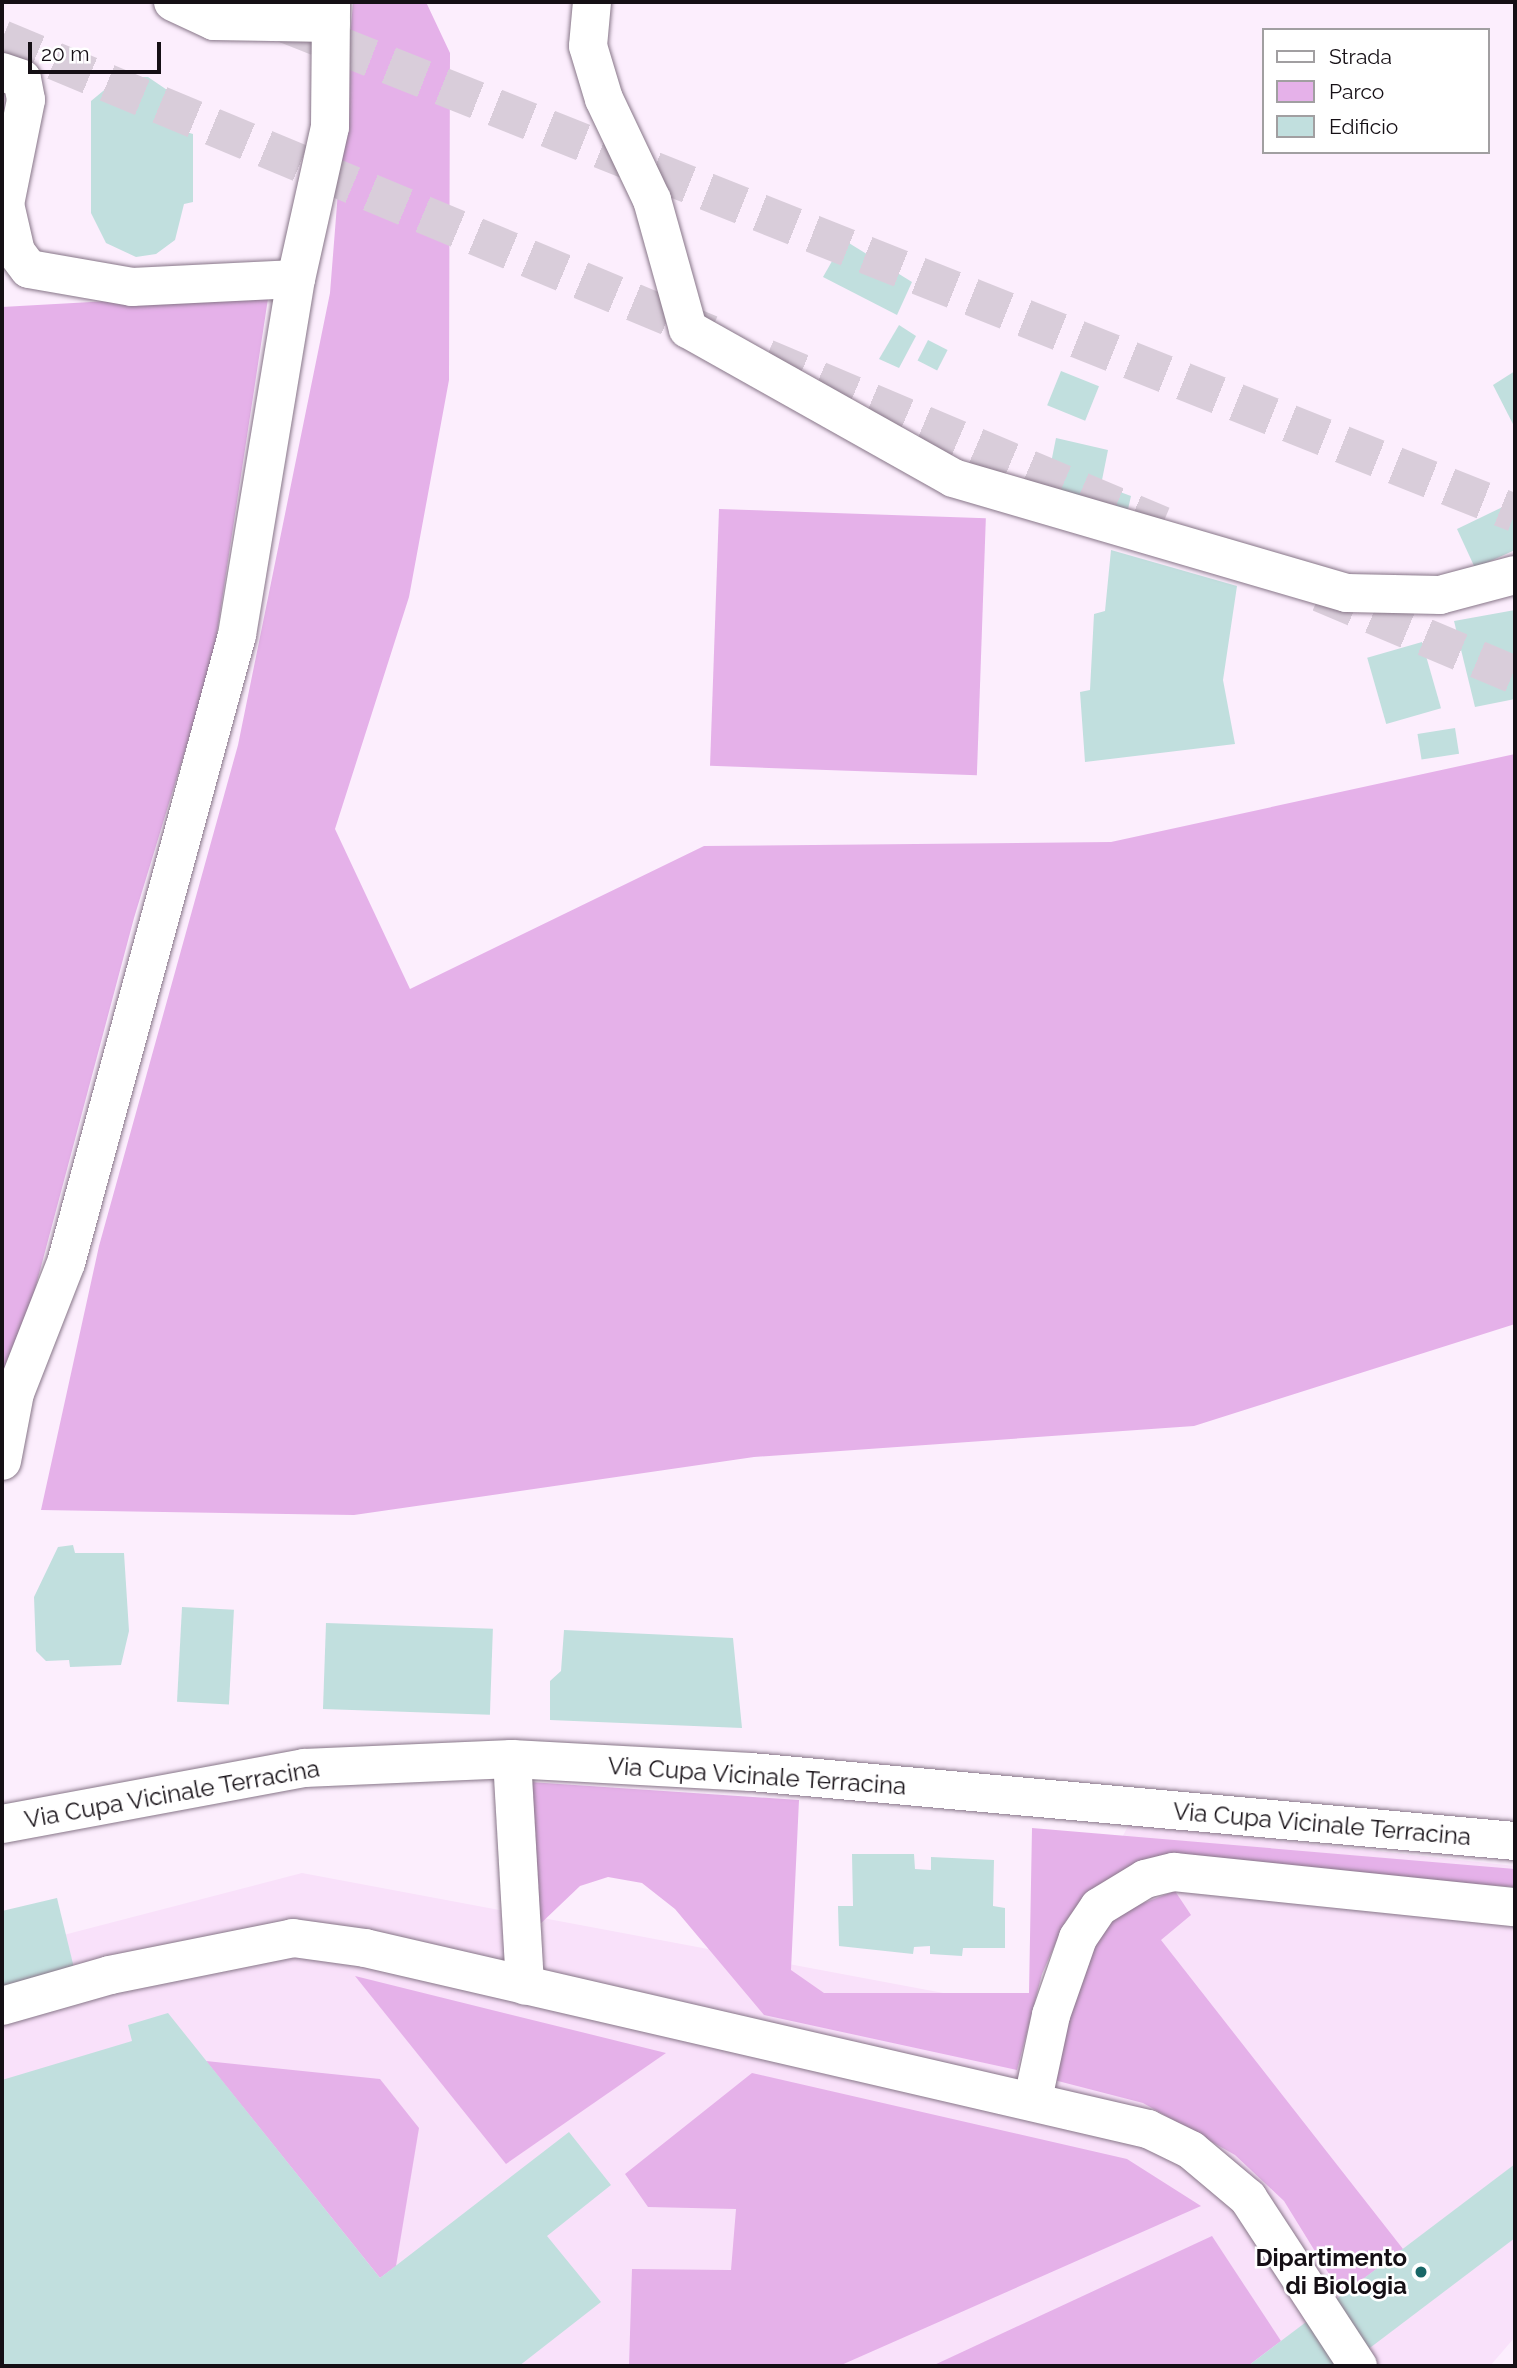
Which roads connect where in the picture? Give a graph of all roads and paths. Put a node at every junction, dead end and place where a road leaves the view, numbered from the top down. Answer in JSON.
{"nodes":[{"id":1,"x":173,"y":2,"type":"edge"},
{"id":2,"x":592,"y":2,"type":"edge"},
{"id":3,"x":331,"y":12,"type":"edge"},
{"id":4,"x":2,"y":72,"type":"edge"},
{"id":5,"x":296,"y":279,"type":"junction"},
{"id":6,"x":1515,"y":575,"type":"edge"},
{"id":7,"x":2,"y":1461,"type":"edge"},
{"id":8,"x":512,"y":1759,"type":"junction"},
{"id":9,"x":2,"y":1824,"type":"edge"},
{"id":10,"x":1515,"y":1841,"type":"edge"},
{"id":11,"x":1515,"y":1907,"type":"edge"},
{"id":12,"x":525,"y":1986,"type":"junction"},
{"id":13,"x":2,"y":2006,"type":"edge"},
{"id":14,"x":1033,"y":2099,"type":"junction"},
{"id":15,"x":1357,"y":2366,"type":"edge"}],
"edges":[{"from":1,"to":3,"type":"street"},
{"from":2,"to":6,"type":"street"},
{"from":3,"to":5,"type":"street"},
{"from":4,"to":5,"type":"street"},
{"from":5,"to":7,"type":"street"},
{"from":8,"to":9,"type":"street","name":"Via Cupa Vicinale Terracina"},
{"from":8,"to":10,"type":"street","name":"Via Cupa Vicinale Terracina"},
{"from":8,"to":12,"type":"street"},
{"from":11,"to":14,"type":"street"},
{"from":12,"to":13,"type":"street"},
{"from":12,"to":14,"type":"street"},
{"from":14,"to":15,"type":"street"}]}
